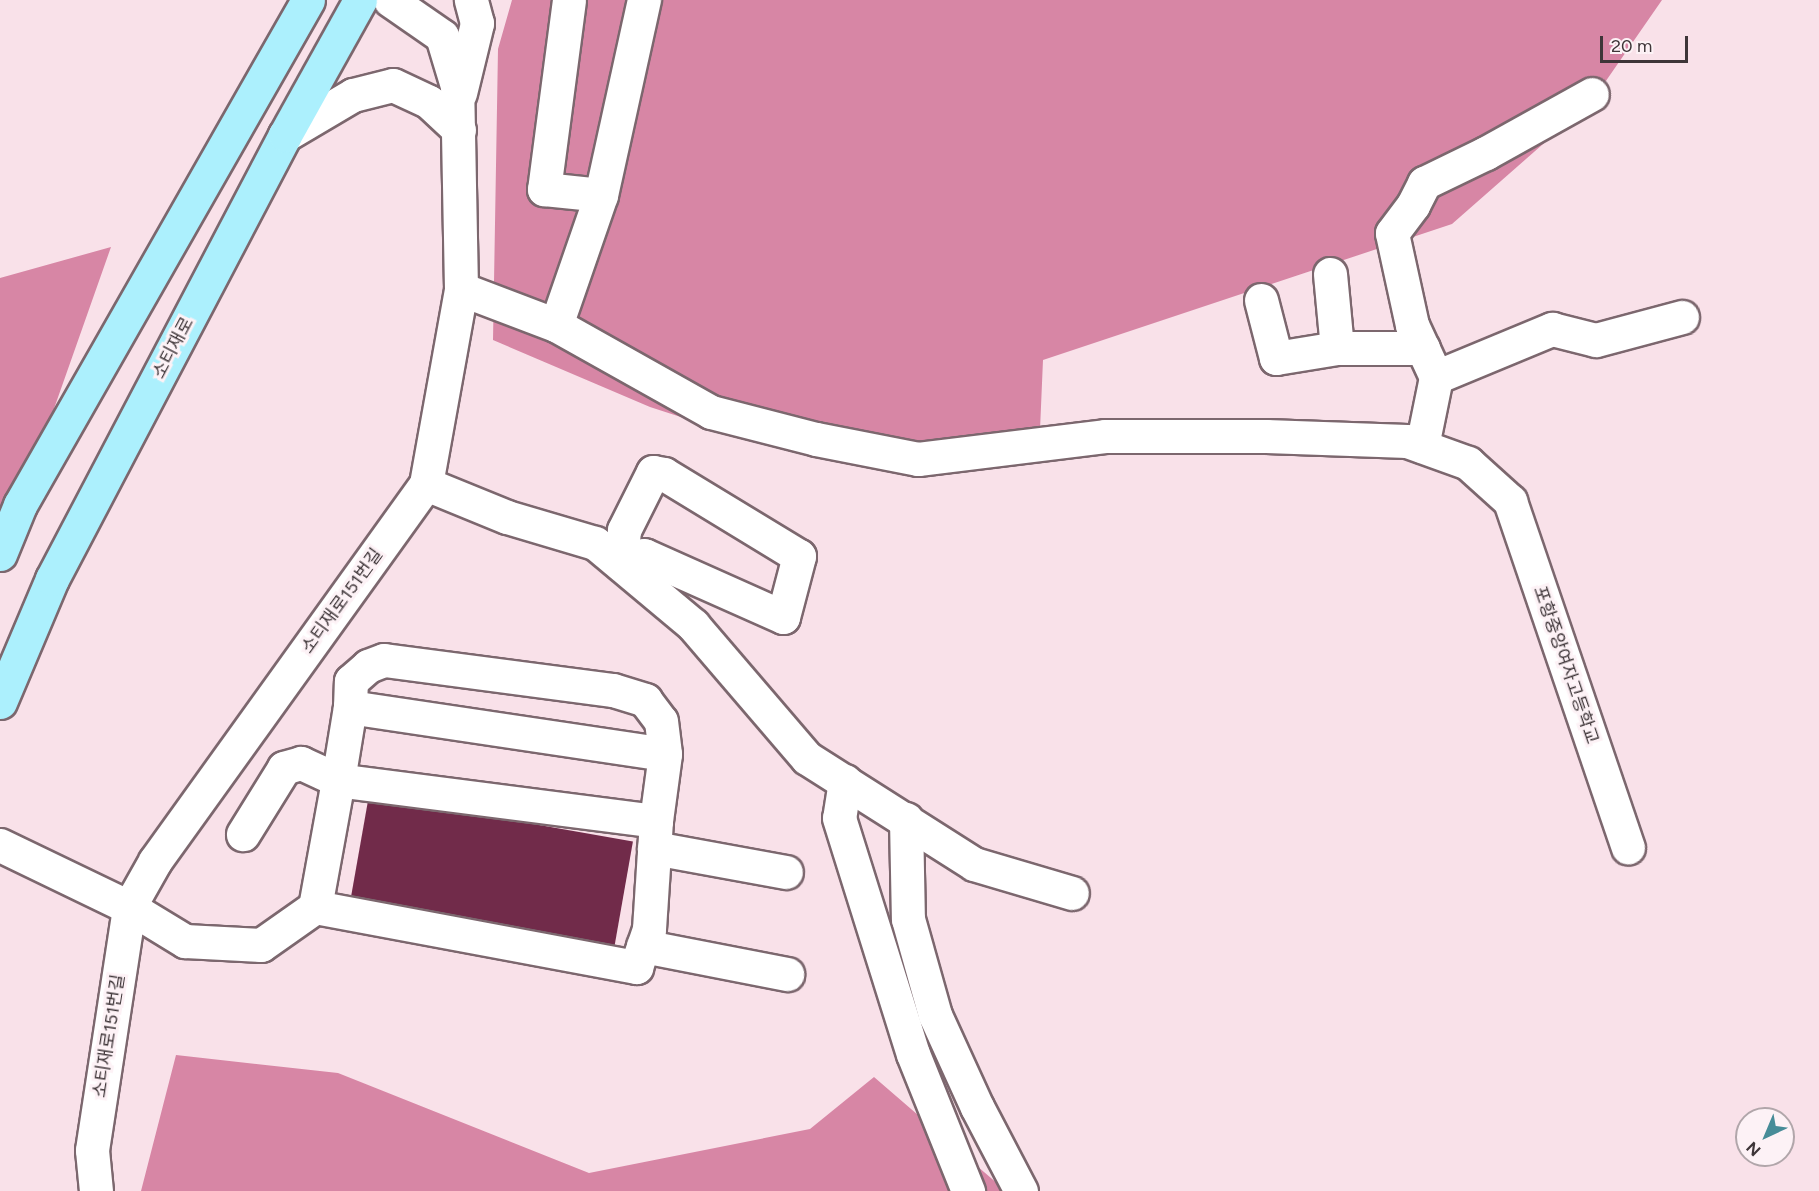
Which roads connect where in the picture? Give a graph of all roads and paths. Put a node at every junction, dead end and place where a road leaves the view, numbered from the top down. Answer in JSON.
{"nodes":[{"id":1,"x":308,"y":0,"type":"edge"},
{"id":2,"x":360,"y":0,"type":"edge"},
{"id":3,"x":390,"y":0,"type":"edge"},
{"id":4,"x":471,"y":0,"type":"edge"},
{"id":5,"x":569,"y":0,"type":"edge"},
{"id":6,"x":644,"y":0,"type":"edge"},
{"id":7,"x":1592,"y":94,"type":"dead end"},
{"id":8,"x":458,"y":116,"type":"junction"},
{"id":9,"x":285,"y":135,"type":"junction"},
{"id":10,"x":601,"y":195,"type":"junction"},
{"id":11,"x":1330,"y":274,"type":"dead end"},
{"id":12,"x":461,"y":289,"type":"junction"},
{"id":13,"x":1261,"y":300,"type":"dead end"},
{"id":14,"x":1682,"y":317,"type":"dead end"},
{"id":15,"x":556,"y":325,"type":"junction"},
{"id":16,"x":1337,"y":348,"type":"junction"},
{"id":17,"x":1429,"y":362,"type":"junction"},
{"id":18,"x":1422,"y":446,"type":"junction"},
{"id":19,"x":426,"y":484,"type":"junction"},
{"id":20,"x":0,"y":554,"type":"edge"},
{"id":21,"x":621,"y":564,"type":"junction"},
{"id":22,"x":0,"y":702,"type":"edge"},
{"id":23,"x":350,"y":706,"type":"junction"},
{"id":24,"x":665,"y":754,"type":"junction"},
{"id":25,"x":338,"y":780,"type":"junction"},
{"id":26,"x":845,"y":781,"type":"junction"},
{"id":27,"x":906,"y":819,"type":"junction"},
{"id":28,"x":243,"y":834,"type":"dead end"},
{"id":29,"x":655,"y":834,"type":"junction"},
{"id":30,"x":0,"y":845,"type":"edge"},
{"id":31,"x":1628,"y":847,"type":"dead end"},
{"id":32,"x":786,"y":872,"type":"dead end"},
{"id":33,"x":1072,"y":893,"type":"dead end"},
{"id":34,"x":129,"y":907,"type":"junction"},
{"id":35,"x":315,"y":907,"type":"junction"},
{"id":36,"x":643,"y":946,"type":"junction"},
{"id":37,"x":787,"y":974,"type":"dead end"},
{"id":38,"x":96,"y":1191,"type":"edge"},
{"id":39,"x":968,"y":1191,"type":"edge"},
{"id":40,"x":1022,"y":1191,"type":"edge"}],
"edges":[{"from":1,"to":20,"type":"main road"},
{"from":2,"to":9,"type":"main road","name":"소티재로"},
{"from":3,"to":8,"type":"lane","name":"소티재로151번길"},
{"from":4,"to":8,"type":"lane"},
{"from":5,"to":10,"type":"lane"},
{"from":6,"to":10,"type":"lane"},
{"from":7,"to":17,"type":"lane"},
{"from":8,"to":9,"type":"lane"},
{"from":8,"to":12,"type":"lane","name":"소티재로151번길"},
{"from":9,"to":22,"type":"main road","name":"소티재로"},
{"from":10,"to":15,"type":"lane"},
{"from":11,"to":16,"type":"lane"},
{"from":12,"to":15,"type":"lane","name":"포항중앙여자고등학교"},
{"from":12,"to":19,"type":"lane","name":"소티재로151번길"},
{"from":13,"to":16,"type":"lane"},
{"from":14,"to":17,"type":"lane"},
{"from":15,"to":18,"type":"lane","name":"포항중앙여자고등학교"},
{"from":16,"to":17,"type":"lane"},
{"from":17,"to":18,"type":"lane"},
{"from":18,"to":31,"type":"lane","name":"포항중앙여자고등학교"},
{"from":19,"to":21,"type":"lane"},
{"from":19,"to":34,"type":"lane","name":"소티재로151번길"},
{"from":21,"to":21,"type":"lane"},
{"from":21,"to":26,"type":"lane"},
{"from":23,"to":24,"type":"lane"},
{"from":23,"to":24,"type":"lane"},
{"from":23,"to":25,"type":"lane"},
{"from":24,"to":29,"type":"lane"},
{"from":25,"to":28,"type":"lane"},
{"from":25,"to":29,"type":"lane"},
{"from":25,"to":35,"type":"lane"},
{"from":26,"to":27,"type":"lane"},
{"from":26,"to":39,"type":"lane"},
{"from":27,"to":33,"type":"lane"},
{"from":27,"to":40,"type":"lane"},
{"from":29,"to":32,"type":"lane"},
{"from":29,"to":36,"type":"lane"},
{"from":30,"to":34,"type":"lane"},
{"from":34,"to":35,"type":"lane"},
{"from":34,"to":38,"type":"lane","name":"소티재로151번길"},
{"from":35,"to":36,"type":"lane"},
{"from":36,"to":37,"type":"lane"}]}
